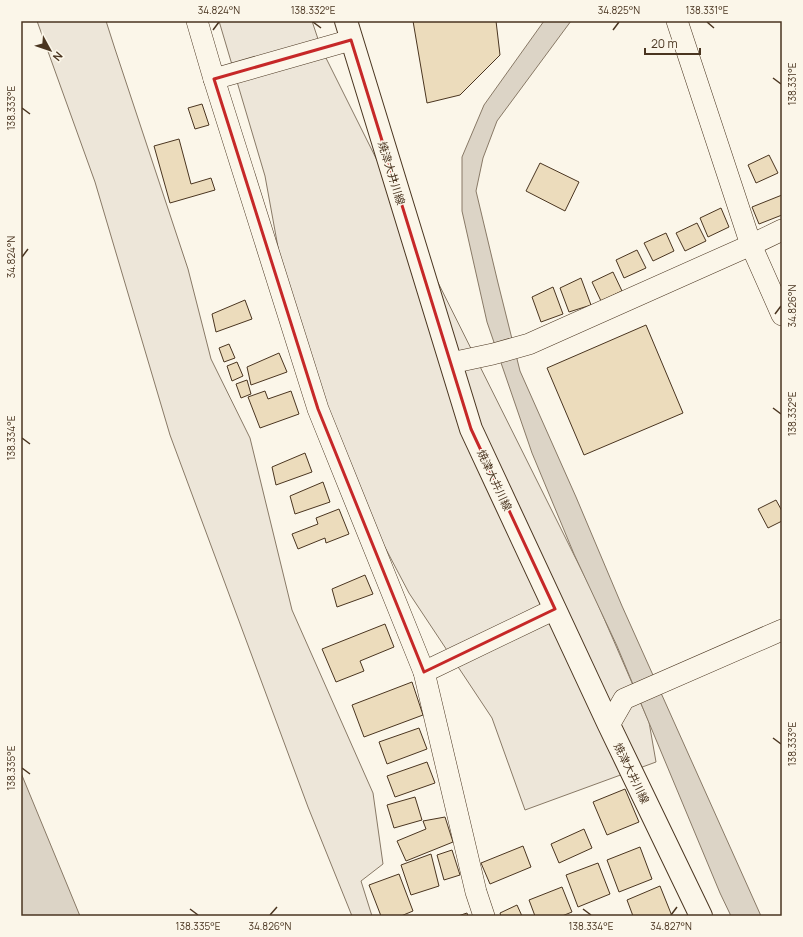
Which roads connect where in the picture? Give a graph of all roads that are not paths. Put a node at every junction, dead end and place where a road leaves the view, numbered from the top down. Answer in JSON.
{"nodes":[{"id":1,"x":197,"y":21,"type":"edge"},
{"id":2,"x":677,"y":21,"type":"edge"},
{"id":3,"x":349,"y":31,"type":"edge"},
{"id":4,"x":214,"y":79,"type":"junction"},
{"id":5,"x":782,"y":230,"type":"edge"},
{"id":6,"x":751,"y":245,"type":"junction"},
{"id":7,"x":782,"y":314,"type":"edge"},
{"id":8,"x":451,"y":363,"type":"junction"},
{"id":9,"x":555,"y":609,"type":"junction"},
{"id":10,"x":782,"y":630,"type":"edge"},
{"id":11,"x":424,"y":672,"type":"junction"},
{"id":12,"x":609,"y":725,"type":"junction"},
{"id":13,"x":484,"y":916,"type":"edge"},
{"id":14,"x":701,"y":916,"type":"edge"}],
"edges":[{"from":1,"to":4,"type":"street"},
{"from":2,"to":6,"type":"street"},
{"from":3,"to":4,"type":"street"},
{"from":3,"to":8,"type":"main road","name":"焼津大井川線"},
{"from":4,"to":11,"type":"street"},
{"from":5,"to":6,"type":"street"},
{"from":6,"to":7,"type":"street"},
{"from":6,"to":8,"type":"street"},
{"from":8,"to":9,"type":"main road","name":"焼津大井川線"},
{"from":9,"to":11,"type":"street"},
{"from":9,"to":12,"type":"main road","name":"焼津大井川線"},
{"from":10,"to":12,"type":"street"},
{"from":11,"to":13,"type":"street"},
{"from":12,"to":14,"type":"main road","name":"焼津大井川線"}]}
